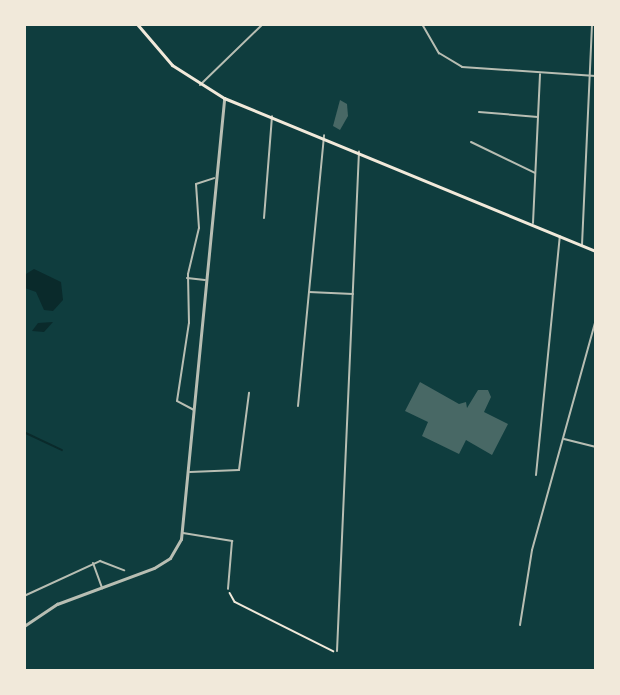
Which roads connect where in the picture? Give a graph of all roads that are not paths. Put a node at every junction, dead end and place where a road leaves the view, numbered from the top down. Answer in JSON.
{"nodes":[{"id":1,"x":137,"y":24,"type":"edge"},
{"id":2,"x":262,"y":24,"type":"edge"},
{"id":3,"x":422,"y":24,"type":"edge"},
{"id":4,"x":592,"y":24,"type":"edge"},
{"id":5,"x":540,"y":74,"type":"junction"},
{"id":6,"x":590,"y":75,"type":"junction"},
{"id":7,"x":596,"y":75,"type":"edge"},
{"id":8,"x":200,"y":85,"type":"junction"},
{"id":9,"x":224,"y":98,"type":"junction"},
{"id":10,"x":479,"y":112,"type":"dead end"},
{"id":11,"x":272,"y":116,"type":"junction"},
{"id":12,"x":538,"y":117,"type":"junction"},
{"id":13,"x":324,"y":135,"type":"junction"},
{"id":14,"x":471,"y":142,"type":"dead end"},
{"id":15,"x":359,"y":151,"type":"junction"},
{"id":16,"x":535,"y":172,"type":"junction"},
{"id":17,"x":214,"y":178,"type":"junction"},
{"id":18,"x":264,"y":218,"type":"dead end"},
{"id":19,"x":533,"y":223,"type":"junction"},
{"id":20,"x":560,"y":235,"type":"junction"},
{"id":21,"x":582,"y":245,"type":"junction"},
{"id":22,"x":596,"y":251,"type":"edge"},
{"id":23,"x":187,"y":278,"type":"junction"},
{"id":24,"x":205,"y":280,"type":"junction"},
{"id":25,"x":309,"y":292,"type":"junction"},
{"id":26,"x":353,"y":294,"type":"junction"},
{"id":27,"x":596,"y":320,"type":"edge"},
{"id":28,"x":249,"y":393,"type":"dead end"},
{"id":29,"x":298,"y":406,"type":"dead end"},
{"id":30,"x":194,"y":410,"type":"junction"},
{"id":31,"x":564,"y":439,"type":"junction"},
{"id":32,"x":596,"y":447,"type":"edge"},
{"id":33,"x":190,"y":472,"type":"junction"},
{"id":34,"x":536,"y":475,"type":"dead end"},
{"id":35,"x":183,"y":533,"type":"junction"},
{"id":36,"x":93,"y":563,"type":"junction"},
{"id":37,"x":124,"y":570,"type":"dead end"},
{"id":38,"x":102,"y":588,"type":"junction"},
{"id":39,"x":228,"y":589,"type":"road end"},
{"id":40,"x":24,"y":596,"type":"edge"},
{"id":41,"x":520,"y":625,"type":"dead end"},
{"id":42,"x":24,"y":626,"type":"edge"},
{"id":43,"x":337,"y":651,"type":"road end"}],
"edges":[{"from":1,"to":8,"type":"main road"},
{"from":2,"to":8,"type":"street"},
{"from":3,"to":5,"type":"street"},
{"from":4,"to":6,"type":"street"},
{"from":5,"to":6,"type":"street"},
{"from":5,"to":12,"type":"street"},
{"from":6,"to":7,"type":"street"},
{"from":6,"to":21,"type":"street"},
{"from":8,"to":9,"type":"main road"},
{"from":9,"to":11,"type":"main road"},
{"from":9,"to":17,"type":"street"},
{"from":10,"to":12,"type":"street"},
{"from":11,"to":13,"type":"main road"},
{"from":11,"to":18,"type":"street"},
{"from":12,"to":16,"type":"street"},
{"from":13,"to":15,"type":"main road"},
{"from":13,"to":25,"type":"street"},
{"from":14,"to":16,"type":"street"},
{"from":15,"to":19,"type":"main road"},
{"from":15,"to":26,"type":"street"},
{"from":16,"to":19,"type":"street"},
{"from":17,"to":23,"type":"street"},
{"from":17,"to":24,"type":"street"},
{"from":19,"to":20,"type":"main road"},
{"from":20,"to":21,"type":"main road"},
{"from":20,"to":34,"type":"street"},
{"from":21,"to":22,"type":"main road"},
{"from":23,"to":24,"type":"street"},
{"from":23,"to":30,"type":"street"},
{"from":24,"to":30,"type":"street"},
{"from":25,"to":26,"type":"street"},
{"from":25,"to":29,"type":"street"},
{"from":26,"to":43,"type":"street"},
{"from":27,"to":31,"type":"street"},
{"from":28,"to":33,"type":"street"},
{"from":30,"to":33,"type":"street"},
{"from":31,"to":32,"type":"street"},
{"from":31,"to":41,"type":"street"},
{"from":33,"to":35,"type":"street"},
{"from":35,"to":38,"type":"street"},
{"from":35,"to":39,"type":"street"},
{"from":36,"to":37,"type":"street"},
{"from":36,"to":38,"type":"street"},
{"from":36,"to":40,"type":"street"},
{"from":38,"to":42,"type":"street"}]}
